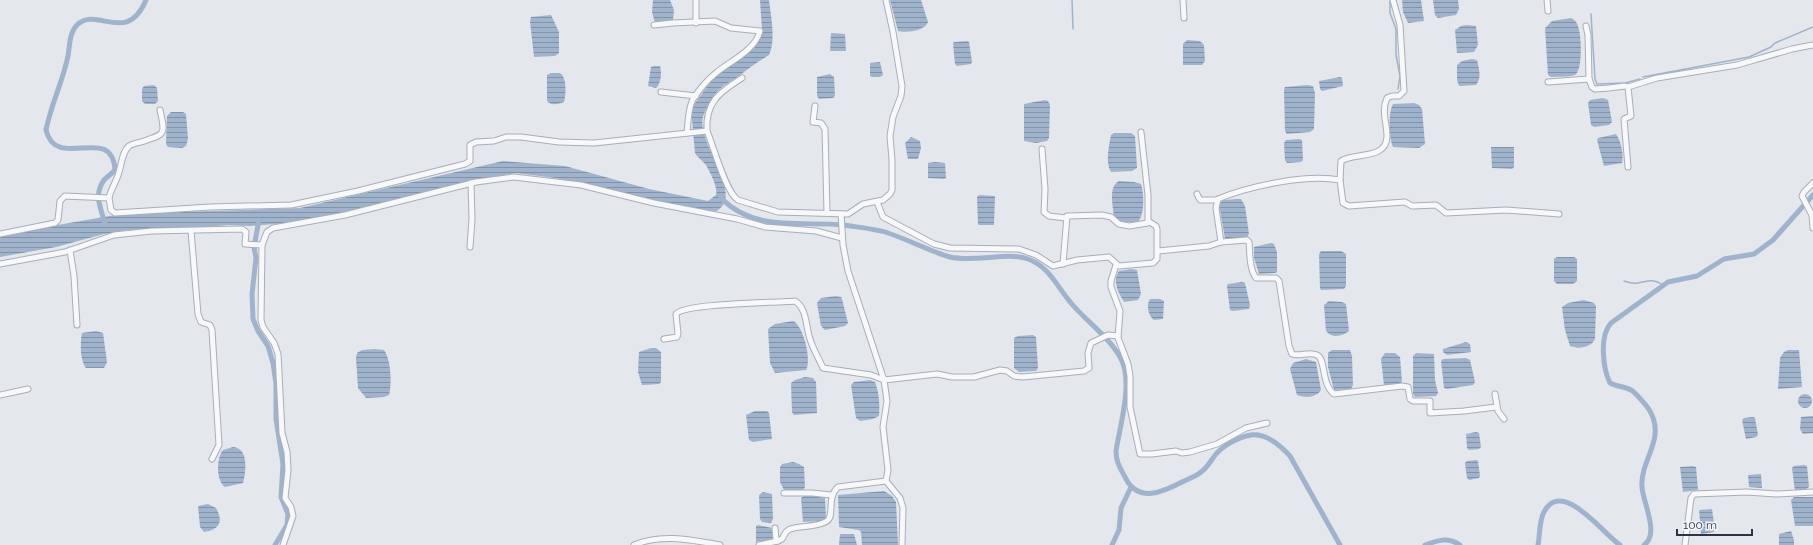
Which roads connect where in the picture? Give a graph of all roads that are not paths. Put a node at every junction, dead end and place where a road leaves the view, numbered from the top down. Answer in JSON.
{"nodes":[{"id":1,"x":696,"y":0,"type":"edge"},
{"id":2,"x":886,"y":0,"type":"edge"},
{"id":3,"x":1183,"y":0,"type":"edge"},
{"id":4,"x":1393,"y":0,"type":"edge"},
{"id":5,"x":1547,"y":0,"type":"edge"},
{"id":6,"x":1548,"y":11,"type":"dead end"},
{"id":7,"x":1184,"y":18,"type":"dead end"},
{"id":8,"x":696,"y":22,"type":"junction"},
{"id":9,"x":654,"y":25,"type":"dead end"},
{"id":10,"x":1586,"y":26,"type":"dead end"},
{"id":11,"x":1813,"y":45,"type":"edge"},
{"id":12,"x":742,"y":78,"type":"dead end"},
{"id":13,"x":1589,"y":79,"type":"junction"},
{"id":14,"x":1548,"y":82,"type":"dead end"},
{"id":15,"x":1628,"y":87,"type":"junction"},
{"id":16,"x":661,"y":92,"type":"dead end"},
{"id":17,"x":696,"y":96,"type":"junction"},
{"id":18,"x":815,"y":106,"type":"dead end"},
{"id":19,"x":160,"y":110,"type":"dead end"},
{"id":20,"x":705,"y":131,"type":"junction"},
{"id":21,"x":688,"y":132,"type":"junction"},
{"id":22,"x":1141,"y":132,"type":"dead end"},
{"id":23,"x":1042,"y":149,"type":"dead end"},
{"id":24,"x":1628,"y":167,"type":"dead end"},
{"id":25,"x":1340,"y":180,"type":"junction"},
{"id":26,"x":471,"y":183,"type":"junction"},
{"id":27,"x":1813,"y":183,"type":"edge"},
{"id":28,"x":1197,"y":194,"type":"dead end"},
{"id":29,"x":107,"y":197,"type":"junction"},
{"id":30,"x":1217,"y":200,"type":"junction"},
{"id":31,"x":876,"y":202,"type":"junction"},
{"id":32,"x":827,"y":213,"type":"junction"},
{"id":33,"x":1559,"y":214,"type":"dead end"},
{"id":34,"x":841,"y":215,"type":"junction"},
{"id":35,"x":1066,"y":218,"type":"junction"},
{"id":36,"x":1148,"y":221,"type":"junction"},
{"id":37,"x":1813,"y":228,"type":"edge"},
{"id":38,"x":191,"y":231,"type":"junction"},
{"id":39,"x":0,"y":234,"type":"edge"},
{"id":40,"x":842,"y":238,"type":"junction"},
{"id":41,"x":1221,"y":242,"type":"junction"},
{"id":42,"x":261,"y":245,"type":"junction"},
{"id":43,"x":470,"y":247,"type":"dead end"},
{"id":44,"x":70,"y":250,"type":"junction"},
{"id":45,"x":1158,"y":252,"type":"junction"},
{"id":46,"x":0,"y":264,"type":"edge"},
{"id":47,"x":1063,"y":264,"type":"junction"},
{"id":48,"x":1116,"y":265,"type":"junction"},
{"id":49,"x":77,"y":325,"type":"dead end"},
{"id":50,"x":1118,"y":336,"type":"junction"},
{"id":51,"x":664,"y":339,"type":"dead end"},
{"id":52,"x":884,"y":380,"type":"junction"},
{"id":53,"x":28,"y":389,"type":"dead end"},
{"id":54,"x":1495,"y":394,"type":"dead end"},
{"id":55,"x":0,"y":395,"type":"edge"},
{"id":56,"x":1496,"y":407,"type":"junction"},
{"id":57,"x":1504,"y":419,"type":"dead end"},
{"id":58,"x":1267,"y":424,"type":"dead end"},
{"id":59,"x":212,"y":459,"type":"dead end"},
{"id":60,"x":886,"y":481,"type":"junction"},
{"id":61,"x":1813,"y":492,"type":"edge"},
{"id":62,"x":784,"y":493,"type":"dead end"},
{"id":63,"x":832,"y":495,"type":"junction"},
{"id":64,"x":775,"y":528,"type":"dead end"},
{"id":65,"x":778,"y":541,"type":"junction"},
{"id":66,"x":283,"y":545,"type":"edge"},
{"id":67,"x":634,"y":545,"type":"edge"},
{"id":68,"x":720,"y":545,"type":"edge"},
{"id":69,"x":759,"y":545,"type":"edge"},
{"id":70,"x":902,"y":545,"type":"edge"},
{"id":71,"x":1685,"y":545,"type":"edge"}],
"edges":[{"from":1,"to":8,"type":"street"},
{"from":2,"to":31,"type":"street"},
{"from":3,"to":7,"type":"street"},
{"from":4,"to":25,"type":"street"},
{"from":5,"to":6,"type":"street"},
{"from":8,"to":9,"type":"street"},
{"from":8,"to":17,"type":"street"},
{"from":10,"to":13,"type":"street"},
{"from":11,"to":15,"type":"street"},
{"from":12,"to":20,"type":"street"},
{"from":13,"to":14,"type":"street"},
{"from":13,"to":15,"type":"street"},
{"from":15,"to":24,"type":"street"},
{"from":16,"to":17,"type":"street"},
{"from":17,"to":21,"type":"street"},
{"from":18,"to":32,"type":"street"},
{"from":19,"to":29,"type":"street"},
{"from":20,"to":21,"type":"street"},
{"from":20,"to":32,"type":"street"},
{"from":21,"to":29,"type":"street"},
{"from":22,"to":36,"type":"street"},
{"from":23,"to":35,"type":"street"},
{"from":25,"to":30,"type":"street"},
{"from":25,"to":33,"type":"street"},
{"from":26,"to":40,"type":"street"},
{"from":26,"to":42,"type":"street"},
{"from":26,"to":43,"type":"street"},
{"from":27,"to":37,"type":"street"},
{"from":28,"to":30,"type":"street"},
{"from":29,"to":39,"type":"street"},
{"from":30,"to":41,"type":"street"},
{"from":31,"to":34,"type":"street"},
{"from":31,"to":47,"type":"street"},
{"from":32,"to":34,"type":"street"},
{"from":34,"to":40,"type":"street"},
{"from":35,"to":36,"type":"street"},
{"from":35,"to":47,"type":"street"},
{"from":36,"to":45,"type":"street"},
{"from":38,"to":42,"type":"street"},
{"from":38,"to":44,"type":"street"},
{"from":38,"to":59,"type":"street"},
{"from":40,"to":52,"type":"street"},
{"from":41,"to":45,"type":"street"},
{"from":41,"to":56,"type":"street"},
{"from":42,"to":66,"type":"street"},
{"from":44,"to":46,"type":"street"},
{"from":44,"to":49,"type":"street"},
{"from":45,"to":48,"type":"street"},
{"from":47,"to":48,"type":"street"},
{"from":48,"to":50,"type":"street"},
{"from":50,"to":52,"type":"street"},
{"from":50,"to":58,"type":"street"},
{"from":51,"to":52,"type":"street"},
{"from":52,"to":60,"type":"street"},
{"from":53,"to":55,"type":"street"},
{"from":54,"to":56,"type":"street"},
{"from":56,"to":57,"type":"street"},
{"from":60,"to":63,"type":"street"},
{"from":60,"to":70,"type":"street"},
{"from":61,"to":71,"type":"street"},
{"from":62,"to":63,"type":"street"},
{"from":63,"to":65,"type":"street"},
{"from":64,"to":65,"type":"street"},
{"from":65,"to":69,"type":"street"},
{"from":67,"to":68,"type":"street"}]}
